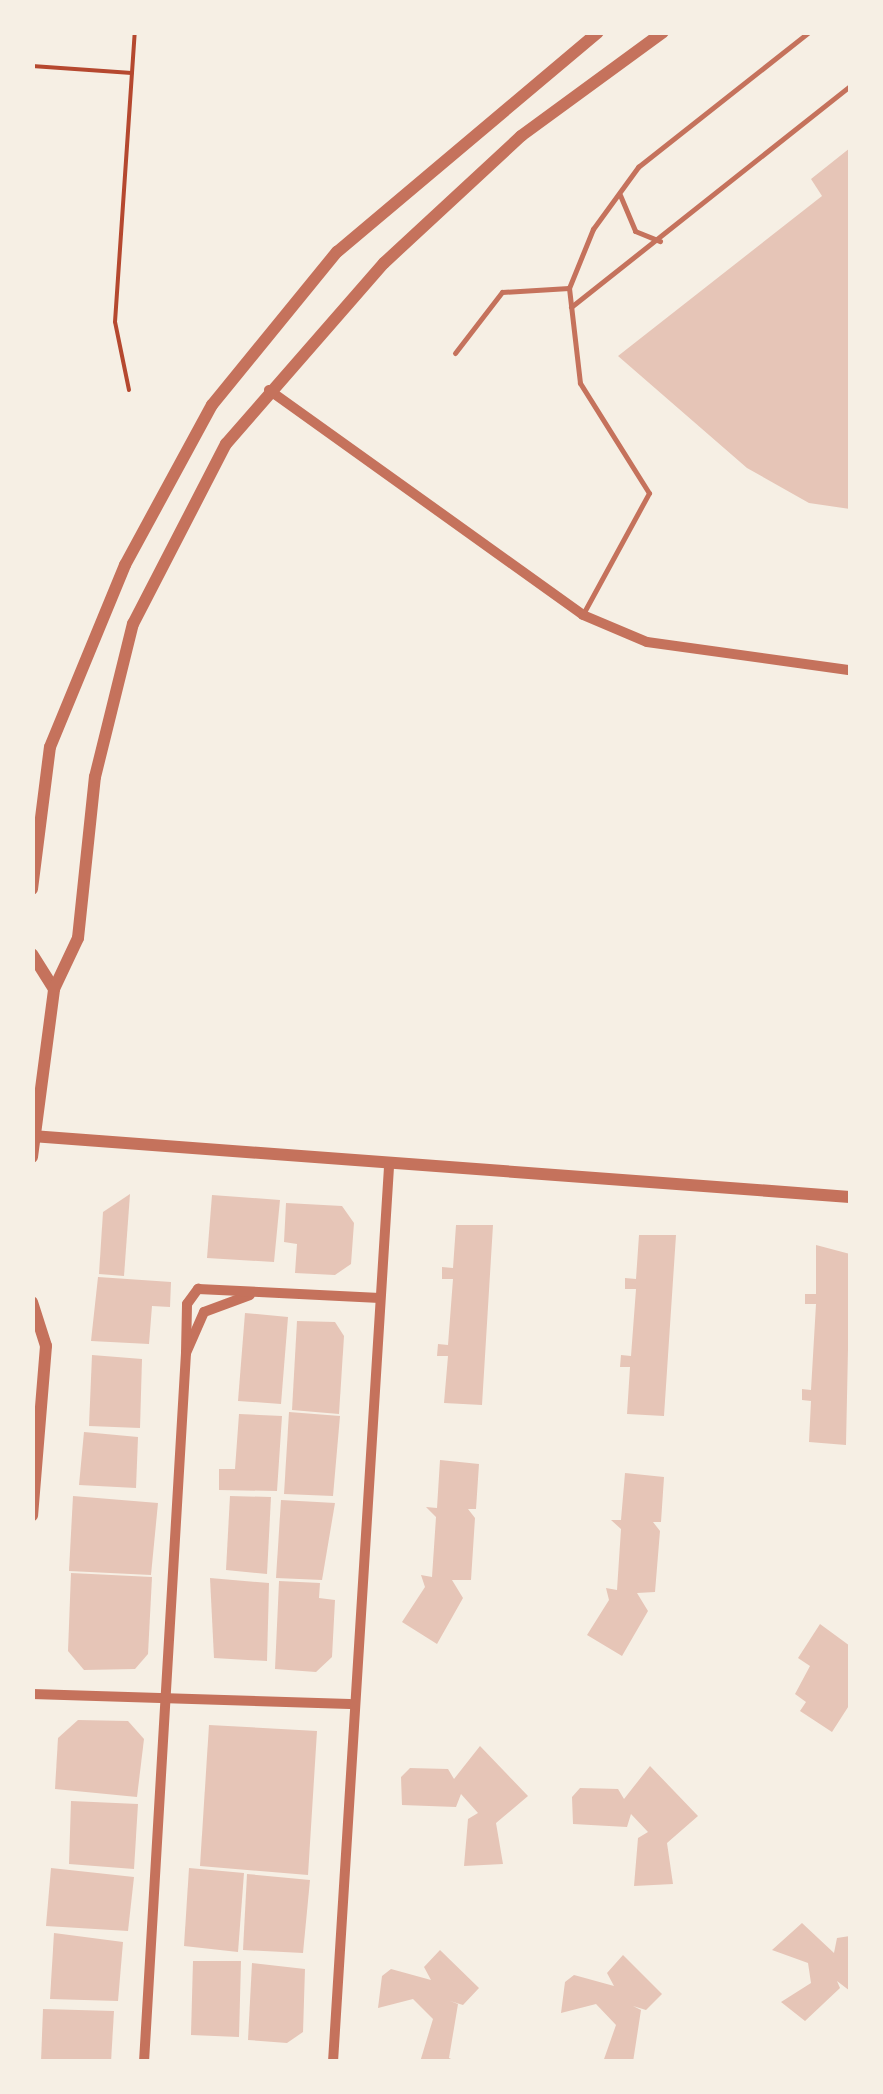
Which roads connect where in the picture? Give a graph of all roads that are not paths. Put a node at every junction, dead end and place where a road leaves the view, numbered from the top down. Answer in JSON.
{"nodes":[{"id":1,"x":598,"y":32,"type":"edge"},
{"id":2,"x":663,"y":32,"type":"edge"},
{"id":3,"x":809,"y":32,"type":"edge"},
{"id":4,"x":850,"y":86,"type":"edge"},
{"id":5,"x":620,"y":192,"type":"junction"},
{"id":6,"x":660,"y":241,"type":"junction"},
{"id":7,"x":569,"y":288,"type":"junction"},
{"id":8,"x":572,"y":307,"type":"junction"},
{"id":9,"x":454,"y":353,"type":"dead end"},
{"id":10,"x":270,"y":390,"type":"junction"},
{"id":11,"x":583,"y":614,"type":"junction"},
{"id":12,"x":850,"y":670,"type":"edge"},
{"id":13,"x":32,"y":889,"type":"edge"},
{"id":14,"x":32,"y":954,"type":"edge"},
{"id":15,"x":54,"y":989,"type":"junction"},
{"id":16,"x":33,"y":1136,"type":"edge"},
{"id":17,"x":32,"y":1157,"type":"edge"},
{"id":18,"x":389,"y":1166,"type":"junction"},
{"id":19,"x":850,"y":1197,"type":"edge"},
{"id":20,"x":250,"y":1295,"type":"junction"},
{"id":21,"x":380,"y":1298,"type":"junction"},
{"id":22,"x":32,"y":1302,"type":"edge"},
{"id":23,"x":186,"y":1353,"type":"junction"},
{"id":24,"x":32,"y":1515,"type":"edge"},
{"id":25,"x":32,"y":1694,"type":"edge"},
{"id":26,"x":171,"y":1698,"type":"junction"},
{"id":27,"x":350,"y":1704,"type":"junction"},
{"id":28,"x":144,"y":2062,"type":"edge"},
{"id":29,"x":333,"y":2062,"type":"edge"}],
"edges":[{"from":1,"to":13,"type":"street"},
{"from":2,"to":10,"type":"street"},
{"from":3,"to":5,"type":"lane"},
{"from":4,"to":6,"type":"lane"},
{"from":5,"to":6,"type":"lane"},
{"from":5,"to":7,"type":"lane"},
{"from":6,"to":8,"type":"lane"},
{"from":7,"to":8,"type":"lane"},
{"from":7,"to":9,"type":"lane"},
{"from":8,"to":11,"type":"lane"},
{"from":10,"to":11,"type":"street"},
{"from":10,"to":15,"type":"street"},
{"from":11,"to":12,"type":"street"},
{"from":14,"to":15,"type":"street"},
{"from":15,"to":16,"type":"street"},
{"from":16,"to":17,"type":"street"},
{"from":16,"to":18,"type":"street"},
{"from":18,"to":19,"type":"street"},
{"from":18,"to":21,"type":"street"},
{"from":20,"to":21,"type":"street"},
{"from":20,"to":23,"type":"street"},
{"from":20,"to":23,"type":"street"},
{"from":21,"to":27,"type":"street"},
{"from":22,"to":24,"type":"street"},
{"from":23,"to":26,"type":"street"},
{"from":25,"to":26,"type":"street"},
{"from":26,"to":27,"type":"street"},
{"from":26,"to":28,"type":"street"},
{"from":27,"to":29,"type":"street"}]}
